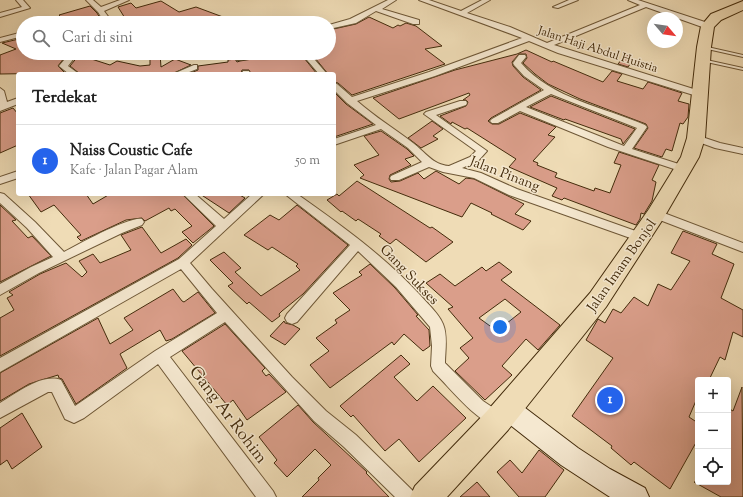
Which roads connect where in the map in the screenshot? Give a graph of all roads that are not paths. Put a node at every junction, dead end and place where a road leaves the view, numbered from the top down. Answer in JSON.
{"nodes":[{"id":1,"x":19,"y":0,"type":"edge"},
{"id":2,"x":89,"y":0,"type":"edge"},
{"id":3,"x":126,"y":0,"type":"edge"},
{"id":4,"x":393,"y":0,"type":"edge"},
{"id":5,"x":422,"y":0,"type":"edge"},
{"id":6,"x":487,"y":0,"type":"edge"},
{"id":7,"x":575,"y":0,"type":"edge"},
{"id":8,"x":631,"y":0,"type":"edge"},
{"id":9,"x":646,"y":5,"type":"junction"},
{"id":10,"x":743,"y":5,"type":"edge"},
{"id":11,"x":556,"y":7,"type":"dead end"},
{"id":12,"x":27,"y":8,"type":"junction"},
{"id":13,"x":376,"y":9,"type":"junction"},
{"id":14,"x":100,"y":10,"type":"junction"},
{"id":15,"x":34,"y":11,"type":"dead end"},
{"id":16,"x":462,"y":13,"type":"junction"},
{"id":17,"x":0,"y":15,"type":"edge"},
{"id":18,"x":104,"y":16,"type":"edge"},
{"id":19,"x":416,"y":22,"type":"dead end"},
{"id":20,"x":336,"y":25,"type":"edge"},
{"id":21,"x":708,"y":26,"type":"junction"},
{"id":22,"x":16,"y":36,"type":"edge"},
{"id":23,"x":529,"y":38,"type":"junction"},
{"id":24,"x":0,"y":40,"type":"edge"},
{"id":25,"x":546,"y":46,"type":"junction"},
{"id":26,"x":726,"y":52,"type":"junction"},
{"id":27,"x":703,"y":54,"type":"junction"},
{"id":28,"x":743,"y":56,"type":"edge"},
{"id":29,"x":522,"y":57,"type":"dead end"},
{"id":30,"x":66,"y":60,"type":"edge"},
{"id":31,"x":311,"y":60,"type":"edge"},
{"id":32,"x":725,"y":65,"type":"junction"},
{"id":33,"x":194,"y":67,"type":"dead end"},
{"id":34,"x":743,"y":68,"type":"edge"},
{"id":35,"x":72,"y":72,"type":"edge"},
{"id":36,"x":182,"y":72,"type":"edge"},
{"id":37,"x":321,"y":72,"type":"edge"},
{"id":38,"x":336,"y":88,"type":"edge"},
{"id":39,"x":551,"y":90,"type":"junction"},
{"id":40,"x":0,"y":91,"type":"edge"},
{"id":41,"x":700,"y":94,"type":"junction"},
{"id":42,"x":350,"y":101,"type":"junction"},
{"id":43,"x":16,"y":102,"type":"edge"},
{"id":44,"x":464,"y":103,"type":"dead end"},
{"id":45,"x":2,"y":107,"type":"edge"},
{"id":46,"x":520,"y":108,"type":"junction"},
{"id":47,"x":495,"y":121,"type":"dead end"},
{"id":48,"x":384,"y":126,"type":"junction"},
{"id":49,"x":696,"y":138,"type":"junction"},
{"id":50,"x":336,"y":141,"type":"edge"},
{"id":51,"x":626,"y":150,"type":"junction"},
{"id":52,"x":743,"y":152,"type":"edge"},
{"id":53,"x":430,"y":162,"type":"junction"},
{"id":54,"x":449,"y":170,"type":"junction"},
{"id":55,"x":684,"y":170,"type":"junction"},
{"id":56,"x":16,"y":175,"type":"edge"},
{"id":57,"x":395,"y":178,"type":"dead end"},
{"id":58,"x":0,"y":181,"type":"edge"},
{"id":59,"x":190,"y":196,"type":"edge"},
{"id":60,"x":257,"y":196,"type":"edge"},
{"id":61,"x":293,"y":196,"type":"edge"},
{"id":62,"x":0,"y":197,"type":"edge"},
{"id":63,"x":656,"y":214,"type":"junction"},
{"id":64,"x":138,"y":222,"type":"dead end"},
{"id":65,"x":224,"y":226,"type":"junction"},
{"id":66,"x":640,"y":238,"type":"junction"},
{"id":67,"x":358,"y":244,"type":"junction"},
{"id":68,"x":743,"y":248,"type":"edge"},
{"id":69,"x":62,"y":258,"type":"junction"},
{"id":70,"x":184,"y":262,"type":"junction"},
{"id":71,"x":0,"y":290,"type":"edge"},
{"id":72,"x":226,"y":314,"type":"junction"},
{"id":73,"x":292,"y":318,"type":"dead end"},
{"id":74,"x":160,"y":355,"type":"junction"},
{"id":75,"x":0,"y":366,"type":"edge"},
{"id":76,"x":0,"y":411,"type":"edge"},
{"id":77,"x":503,"y":415,"type":"junction"},
{"id":78,"x":267,"y":497,"type":"edge"},
{"id":79,"x":407,"y":497,"type":"edge"},
{"id":80,"x":426,"y":497,"type":"edge"},
{"id":81,"x":636,"y":497,"type":"edge"}],
"edges":[{"from":1,"to":12,"type":"street"},
{"from":2,"to":14,"type":"street"},
{"from":3,"to":14,"type":"street"},
{"from":4,"to":13,"type":"street"},
{"from":5,"to":16,"type":"street","name":"Jalan Haji Abdul Huistia"},
{"from":6,"to":16,"type":"street"},
{"from":7,"to":11,"type":"street"},
{"from":8,"to":9,"type":"street"},
{"from":9,"to":21,"type":"street"},
{"from":9,"to":25,"type":"street"},
{"from":10,"to":21,"type":"highway"},
{"from":12,"to":15,"type":"street"},
{"from":12,"to":17,"type":"street"},
{"from":13,"to":19,"type":"street"},
{"from":13,"to":20,"type":"street"},
{"from":14,"to":18,"type":"street"},
{"from":16,"to":23,"type":"street","name":"Jalan Haji Abdul Huistia"},
{"from":21,"to":27,"type":"highway","name":"Jalan Imam Bonjol"},
{"from":22,"to":24,"type":"street"},
{"from":23,"to":25,"type":"street","name":"Jalan Haji Abdul Huistia"},
{"from":23,"to":42,"type":"street"},
{"from":25,"to":41,"type":"street","name":"Jalan Haji Abdul Huistia"},
{"from":26,"to":27,"type":"lane"},
{"from":26,"to":28,"type":"lane"},
{"from":26,"to":32,"type":"lane"},
{"from":27,"to":32,"type":"lane"},
{"from":27,"to":41,"type":"highway","name":"Jalan Imam Bonjol"},
{"from":29,"to":39,"type":"street"},
{"from":30,"to":35,"type":"street"},
{"from":31,"to":37,"type":"street"},
{"from":32,"to":34,"type":"lane"},
{"from":33,"to":36,"type":"street"},
{"from":38,"to":42,"type":"street","name":"Jalan Pinang"},
{"from":39,"to":46,"type":"street"},
{"from":39,"to":51,"type":"street"},
{"from":40,"to":45,"type":"street"},
{"from":41,"to":49,"type":"highway","name":"Jalan Imam Bonjol"},
{"from":42,"to":48,"type":"street","name":"Jalan Pinang"},
{"from":43,"to":45,"type":"street"},
{"from":44,"to":54,"type":"street"},
{"from":46,"to":47,"type":"street"},
{"from":46,"to":51,"type":"street"},
{"from":48,"to":50,"type":"street"},
{"from":48,"to":53,"type":"street","name":"Jalan Pinang"},
{"from":49,"to":52,"type":"street"},
{"from":49,"to":55,"type":"highway","name":"Jalan Imam Bonjol"},
{"from":51,"to":55,"type":"street"},
{"from":53,"to":54,"type":"street","name":"Jalan Pinang"},
{"from":53,"to":57,"type":"street"},
{"from":54,"to":66,"type":"street","name":"Jalan Pinang"},
{"from":55,"to":63,"type":"highway","name":"Jalan Imam Bonjol"},
{"from":56,"to":58,"type":"street"},
{"from":59,"to":65,"type":"street"},
{"from":60,"to":65,"type":"street"},
{"from":61,"to":67,"type":"street","name":"Gang Sukses"},
{"from":62,"to":69,"type":"street"},
{"from":63,"to":66,"type":"highway","name":"Jalan Imam Bonjol"},
{"from":63,"to":68,"type":"street"},
{"from":64,"to":69,"type":"street"},
{"from":65,"to":70,"type":"street"},
{"from":66,"to":77,"type":"highway","name":"Jalan Imam Bonjol"},
{"from":67,"to":73,"type":"street","name":"Gang Sukses"},
{"from":67,"to":77,"type":"street","name":"Gang Sukses"},
{"from":69,"to":71,"type":"street"},
{"from":70,"to":72,"type":"street"},
{"from":70,"to":75,"type":"street"},
{"from":72,"to":74,"type":"street"},
{"from":72,"to":79,"type":"street"},
{"from":74,"to":76,"type":"street"},
{"from":74,"to":78,"type":"street","name":"Gang Ar Rohim"},
{"from":77,"to":80,"type":"highway","name":"Jalan Imam Bonjol"},
{"from":77,"to":81,"type":"street"}]}
